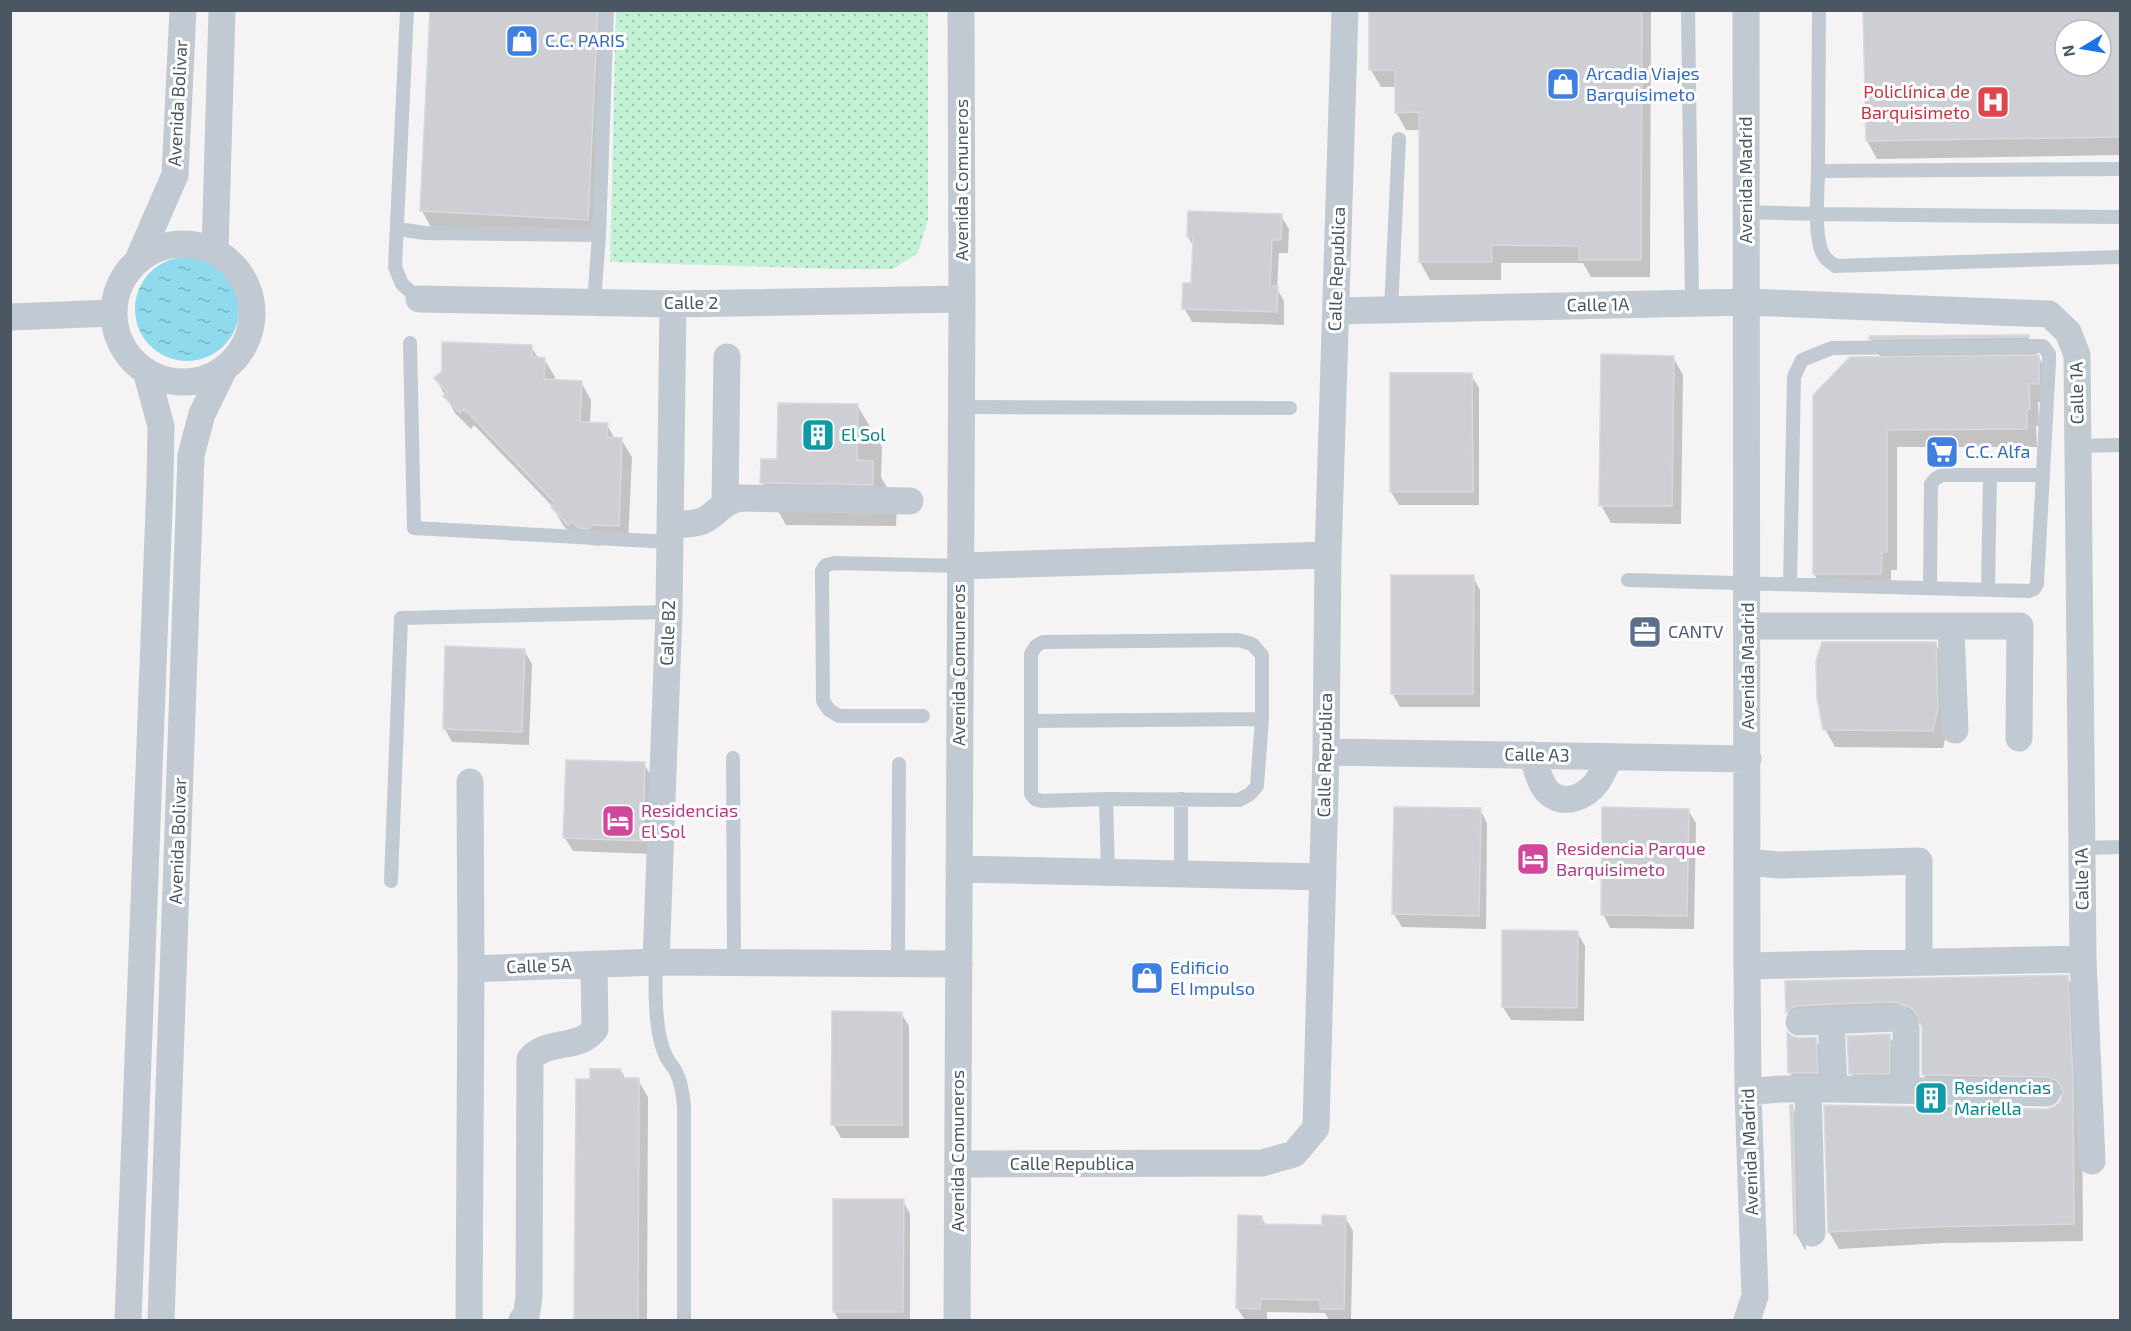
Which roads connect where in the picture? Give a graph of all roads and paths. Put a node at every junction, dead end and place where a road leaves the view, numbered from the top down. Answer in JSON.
{"nodes":[{"id":1,"x":183,"y":10,"type":"edge"},
{"id":2,"x":222,"y":10,"type":"edge"},
{"id":3,"x":407,"y":10,"type":"edge"},
{"id":4,"x":607,"y":10,"type":"edge"},
{"id":5,"x":961,"y":10,"type":"edge"},
{"id":6,"x":1345,"y":10,"type":"edge"},
{"id":7,"x":1688,"y":10,"type":"edge"},
{"id":8,"x":1746,"y":10,"type":"edge"},
{"id":9,"x":1819,"y":10,"type":"edge"},
{"id":10,"x":1399,"y":139,"type":"dead end"},
{"id":11,"x":2121,"y":169,"type":"edge"},
{"id":12,"x":1818,"y":171,"type":"junction"},
{"id":13,"x":1746,"y":212,"type":"junction"},
{"id":14,"x":1817,"y":214,"type":"junction"},
{"id":15,"x":2121,"y":217,"type":"edge"},
{"id":16,"x":398,"y":229,"type":"junction"},
{"id":17,"x":599,"y":235,"type":"junction"},
{"id":18,"x":215,"y":251,"type":"junction"},
{"id":19,"x":2121,"y":257,"type":"edge"},
{"id":20,"x":138,"y":260,"type":"junction"},
{"id":21,"x":419,"y":299,"type":"joint"},
{"id":22,"x":962,"y":299,"type":"junction"},
{"id":23,"x":594,"y":302,"type":"junction"},
{"id":24,"x":1746,"y":302,"type":"junction"},
{"id":25,"x":1692,"y":303,"type":"junction"},
{"id":26,"x":673,"y":304,"type":"junction"},
{"id":27,"x":1391,"y":310,"type":"junction"},
{"id":28,"x":1336,"y":311,"type":"junction"},
{"id":29,"x":112,"y":313,"type":"junction"},
{"id":30,"x":10,"y":317,"type":"edge"},
{"id":31,"x":410,"y":343,"type":"dead end"},
{"id":32,"x":727,"y":357,"type":"dead end"},
{"id":33,"x":224,"y":369,"type":"junction"},
{"id":34,"x":146,"y":371,"type":"junction"},
{"id":35,"x":960,"y":407,"type":"junction"},
{"id":36,"x":1290,"y":408,"type":"dead end"},
{"id":37,"x":2121,"y":445,"type":"edge"},
{"id":38,"x":2078,"y":446,"type":"junction"},
{"id":39,"x":2043,"y":475,"type":"junction"},
{"id":40,"x":1990,"y":476,"type":"junction"},
{"id":41,"x":910,"y":501,"type":"dead end"},
{"id":42,"x":725,"y":503,"type":"junction"},
{"id":43,"x":670,"y":533,"type":"junction"},
{"id":44,"x":1328,"y":555,"type":"junction"},
{"id":45,"x":960,"y":566,"type":"junction"},
{"id":46,"x":1628,"y":580,"type":"dead end"},
{"id":47,"x":1790,"y":584,"type":"junction"},
{"id":48,"x":1748,"y":585,"type":"junction"},
{"id":49,"x":1930,"y":588,"type":"junction"},
{"id":50,"x":1988,"y":590,"type":"junction"},
{"id":51,"x":669,"y":612,"type":"junction"},
{"id":52,"x":1748,"y":626,"type":"junction"},
{"id":53,"x":1951,"y":627,"type":"junction"},
{"id":54,"x":923,"y":716,"type":"dead end"},
{"id":55,"x":1262,"y":719,"type":"junction"},
{"id":56,"x":1032,"y":721,"type":"junction"},
{"id":57,"x":1954,"y":730,"type":"dead end"},
{"id":58,"x":2019,"y":738,"type":"dead end"},
{"id":59,"x":1326,"y":752,"type":"junction"},
{"id":60,"x":1532,"y":755,"type":"junction"},
{"id":61,"x":1610,"y":757,"type":"junction"},
{"id":62,"x":733,"y":758,"type":"dead end"},
{"id":63,"x":1748,"y":759,"type":"junction"},
{"id":64,"x":899,"y":764,"type":"dead end"},
{"id":65,"x":470,"y":782,"type":"dead end"},
{"id":66,"x":1181,"y":799,"type":"junction"},
{"id":67,"x":1106,"y":800,"type":"junction"},
{"id":68,"x":2121,"y":847,"type":"edge"},
{"id":69,"x":2082,"y":848,"type":"junction"},
{"id":70,"x":1748,"y":862,"type":"junction"},
{"id":71,"x":959,"y":869,"type":"junction"},
{"id":72,"x":1108,"y":873,"type":"junction"},
{"id":73,"x":1181,"y":873,"type":"junction"},
{"id":74,"x":1323,"y":877,"type":"junction"},
{"id":75,"x":391,"y":881,"type":"dead end"},
{"id":76,"x":2083,"y":958,"type":"junction"},
{"id":77,"x":656,"y":962,"type":"junction"},
{"id":78,"x":1919,"y":962,"type":"junction"},
{"id":79,"x":734,"y":963,"type":"junction"},
{"id":80,"x":594,"y":964,"type":"junction"},
{"id":81,"x":898,"y":964,"type":"junction"},
{"id":82,"x":959,"y":964,"type":"junction"},
{"id":83,"x":1747,"y":966,"type":"junction"},
{"id":84,"x":471,"y":969,"type":"junction"},
{"id":85,"x":1831,"y":1020,"type":"junction"},
{"id":86,"x":1799,"y":1022,"type":"dead end"},
{"id":87,"x":1821,"y":1089,"type":"junction"},
{"id":88,"x":1906,"y":1090,"type":"junction"},
{"id":89,"x":1748,"y":1092,"type":"junction"},
{"id":90,"x":2047,"y":1093,"type":"dead end"},
{"id":91,"x":2092,"y":1161,"type":"dead end"},
{"id":92,"x":958,"y":1164,"type":"junction"},
{"id":93,"x":1812,"y":1233,"type":"dead end"},
{"id":94,"x":128,"y":1320,"type":"edge"},
{"id":95,"x":161,"y":1320,"type":"edge"},
{"id":96,"x":469,"y":1320,"type":"edge"},
{"id":97,"x":522,"y":1320,"type":"edge"},
{"id":98,"x":684,"y":1320,"type":"edge"},
{"id":99,"x":957,"y":1320,"type":"edge"},
{"id":100,"x":1747,"y":1320,"type":"edge"}],
"edges":[{"from":1,"to":20,"type":"street","name":"Avenida Bolivar"},
{"from":2,"to":18,"type":"street"},
{"from":3,"to":16,"type":"lane"},
{"from":4,"to":17,"type":"lane"},
{"from":5,"to":22,"type":"street","name":"Avenida Comuneros"},
{"from":6,"to":28,"type":"street","name":"Calle Republica"},
{"from":7,"to":25,"type":"lane"},
{"from":8,"to":13,"type":"street","name":"Avenida Madrid"},
{"from":9,"to":12,"type":"lane"},
{"from":10,"to":27,"type":"lane"},
{"from":11,"to":12,"type":"lane"},
{"from":12,"to":14,"type":"lane"},
{"from":13,"to":14,"type":"lane"},
{"from":13,"to":24,"type":"street","name":"Avenida Madrid"},
{"from":14,"to":15,"type":"lane"},
{"from":14,"to":19,"type":"lane"},
{"from":16,"to":17,"type":"lane"},
{"from":16,"to":21,"type":"lane"},
{"from":17,"to":23,"type":"lane"},
{"from":18,"to":20,"type":"street","name":"Avenida Bolivar"},
{"from":18,"to":33,"type":"street","name":"Avenida Bolivar"},
{"from":20,"to":29,"type":"street","name":"Avenida Bolivar"},
{"from":21,"to":23,"type":"street","name":"Calle 2"},
{"from":22,"to":26,"type":"street","name":"Calle 2"},
{"from":22,"to":35,"type":"street","name":"Avenida Comuneros"},
{"from":23,"to":26,"type":"street","name":"Calle 2"},
{"from":24,"to":25,"type":"street","name":"Calle 1A"},
{"from":24,"to":38,"type":"street","name":"Calle 1A"},
{"from":24,"to":48,"type":"street","name":"Avenida Madrid"},
{"from":25,"to":27,"type":"street","name":"Calle 1A"},
{"from":26,"to":43,"type":"street","name":"Calle B2"},
{"from":27,"to":28,"type":"street","name":"Calle 1A"},
{"from":28,"to":44,"type":"street","name":"Calle Republica"},
{"from":29,"to":30,"type":"street"},
{"from":29,"to":34,"type":"street","name":"Avenida Bolivar"},
{"from":31,"to":43,"type":"lane"},
{"from":32,"to":42,"type":"street"},
{"from":33,"to":34,"type":"street"},
{"from":33,"to":95,"type":"street","name":"Avenida Bolivar"},
{"from":34,"to":94,"type":"street","name":"Avenida Bolivar"},
{"from":35,"to":36,"type":"lane"},
{"from":35,"to":45,"type":"street","name":"Avenida Comuneros"},
{"from":37,"to":38,"type":"lane"},
{"from":38,"to":69,"type":"street","name":"Calle 1A"},
{"from":39,"to":40,"type":"lane"},
{"from":39,"to":47,"type":"lane"},
{"from":39,"to":50,"type":"lane"},
{"from":40,"to":49,"type":"lane"},
{"from":40,"to":50,"type":"lane"},
{"from":41,"to":42,"type":"street"},
{"from":42,"to":43,"type":"street"},
{"from":43,"to":51,"type":"street","name":"Calle B2"},
{"from":44,"to":45,"type":"street"},
{"from":44,"to":59,"type":"street","name":"Calle Republica"},
{"from":45,"to":54,"type":"lane"},
{"from":45,"to":71,"type":"street","name":"Avenida Comuneros"},
{"from":46,"to":48,"type":"lane"},
{"from":47,"to":48,"type":"lane"},
{"from":47,"to":49,"type":"lane"},
{"from":48,"to":52,"type":"street","name":"Avenida Madrid"},
{"from":49,"to":50,"type":"lane"},
{"from":51,"to":75,"type":"lane"},
{"from":51,"to":77,"type":"street","name":"Calle B2"},
{"from":52,"to":53,"type":"street"},
{"from":52,"to":63,"type":"street","name":"Avenida Madrid"},
{"from":53,"to":57,"type":"street"},
{"from":53,"to":58,"type":"street"},
{"from":55,"to":56,"type":"lane"},
{"from":55,"to":56,"type":"lane"},
{"from":55,"to":66,"type":"lane"},
{"from":56,"to":67,"type":"lane"},
{"from":59,"to":60,"type":"street","name":"Calle A3"},
{"from":59,"to":74,"type":"street","name":"Calle Republica"},
{"from":60,"to":61,"type":"street","name":"Calle A3"},
{"from":60,"to":61,"type":"street"},
{"from":61,"to":63,"type":"street","name":"Calle A3"},
{"from":62,"to":79,"type":"lane"},
{"from":63,"to":70,"type":"street","name":"Avenida Madrid"},
{"from":64,"to":81,"type":"lane"},
{"from":65,"to":84,"type":"street"},
{"from":66,"to":67,"type":"lane"},
{"from":66,"to":73,"type":"lane"},
{"from":67,"to":72,"type":"lane"},
{"from":68,"to":69,"type":"lane"},
{"from":69,"to":76,"type":"street","name":"Calle 1A"},
{"from":70,"to":78,"type":"street"},
{"from":70,"to":83,"type":"street","name":"Avenida Madrid"},
{"from":71,"to":72,"type":"street"},
{"from":71,"to":82,"type":"street","name":"Avenida Comuneros"},
{"from":72,"to":73,"type":"street"},
{"from":73,"to":74,"type":"street"},
{"from":74,"to":92,"type":"street","name":"Calle Republica"},
{"from":76,"to":78,"type":"street"},
{"from":76,"to":91,"type":"street","name":"Calle 1A"},
{"from":77,"to":79,"type":"street","name":"Calle 5A"},
{"from":77,"to":80,"type":"street","name":"Calle 5A"},
{"from":77,"to":98,"type":"lane"},
{"from":78,"to":83,"type":"street"},
{"from":79,"to":81,"type":"street","name":"Calle 5A"},
{"from":80,"to":84,"type":"street","name":"Calle 5A"},
{"from":80,"to":97,"type":"street"},
{"from":81,"to":82,"type":"street","name":"Calle 5A"},
{"from":82,"to":92,"type":"street","name":"Avenida Comuneros"},
{"from":83,"to":89,"type":"street","name":"Avenida Madrid"},
{"from":84,"to":96,"type":"street"},
{"from":85,"to":86,"type":"street"},
{"from":85,"to":87,"type":"street"},
{"from":85,"to":88,"type":"street"},
{"from":87,"to":88,"type":"street"},
{"from":87,"to":89,"type":"street"},
{"from":87,"to":93,"type":"street"},
{"from":88,"to":90,"type":"street"},
{"from":89,"to":100,"type":"street","name":"Avenida Madrid"},
{"from":92,"to":99,"type":"street","name":"Avenida Comuneros"}]}
